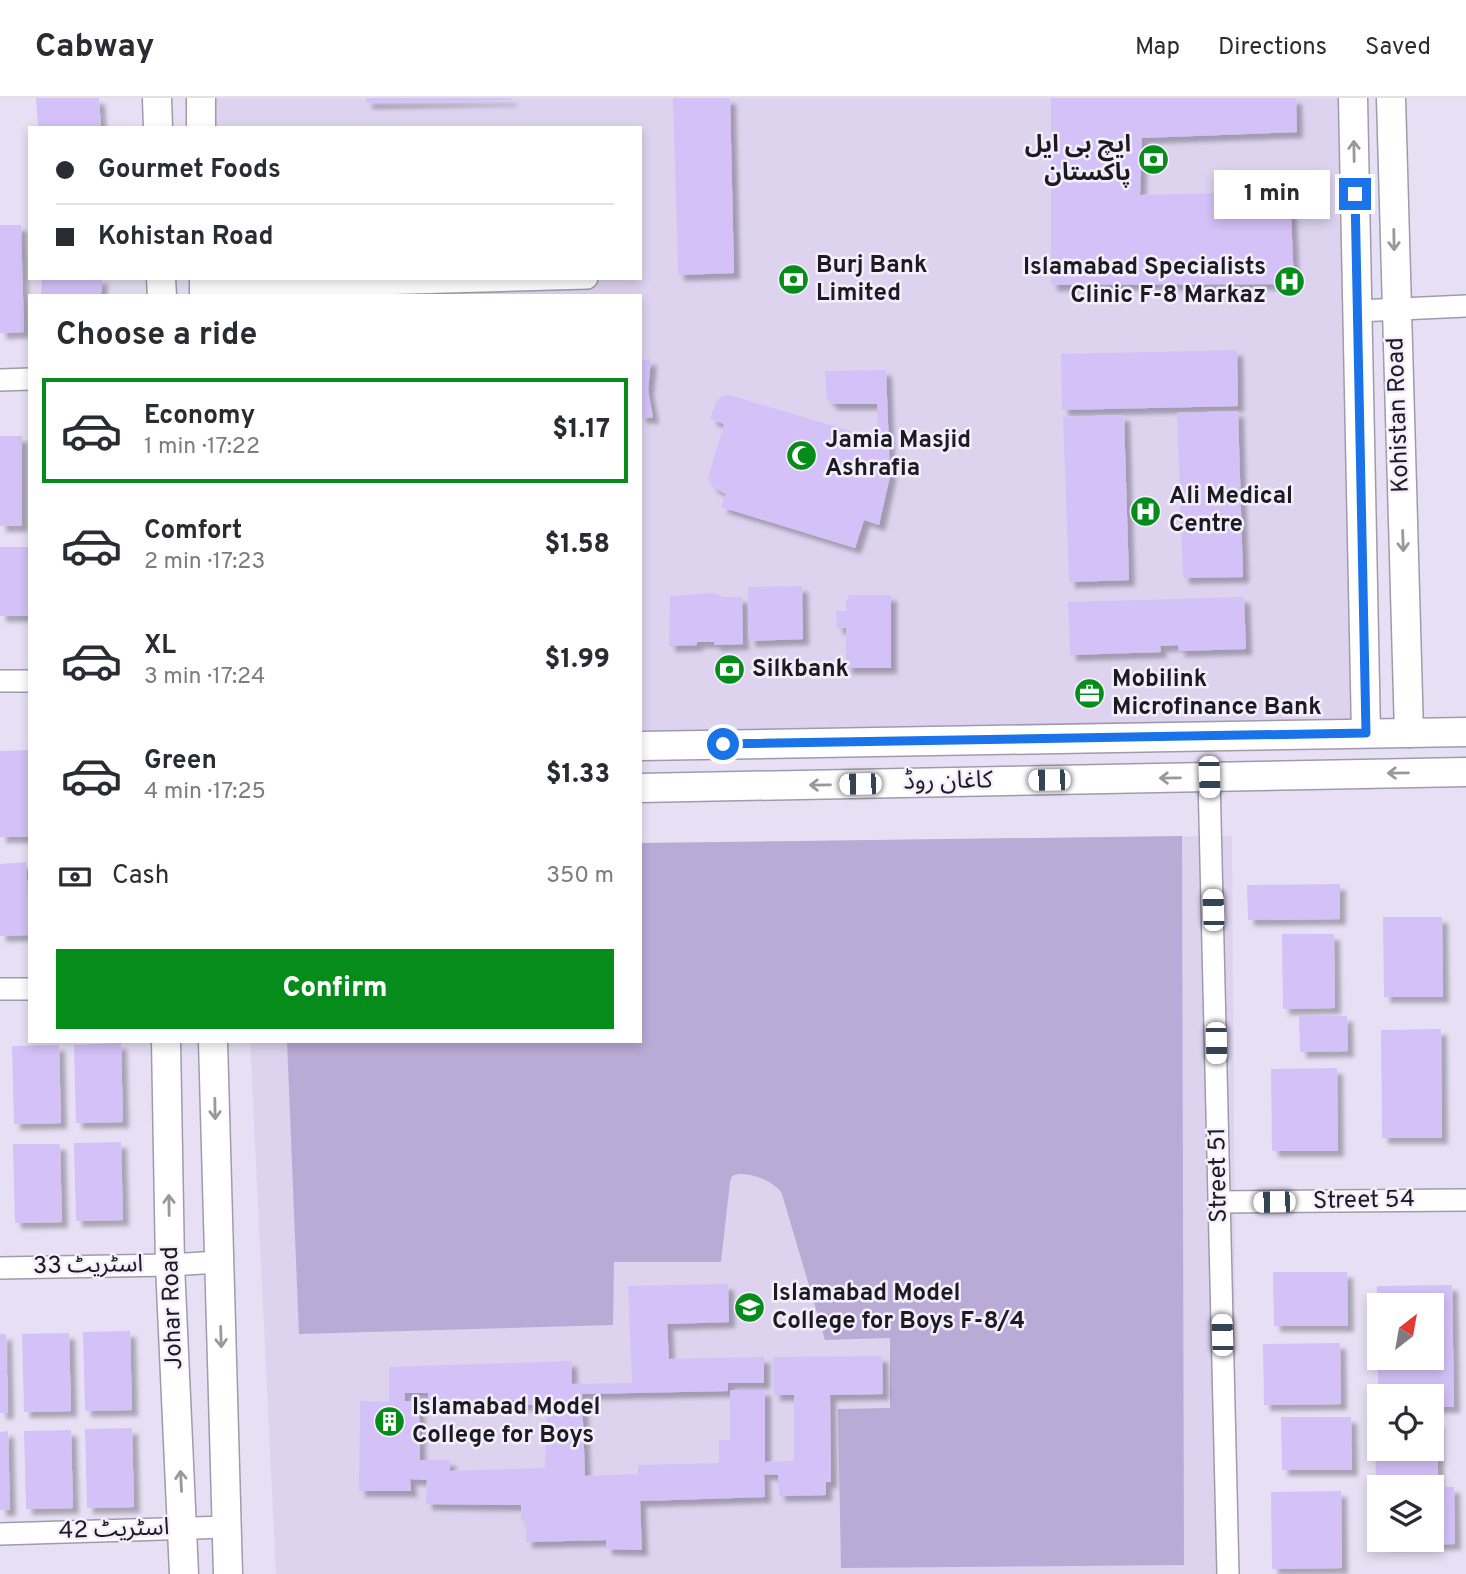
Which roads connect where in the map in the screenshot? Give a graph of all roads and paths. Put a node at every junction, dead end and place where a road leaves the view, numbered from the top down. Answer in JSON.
{"nodes":[{"id":1,"x":157,"y":98,"type":"edge"},
{"id":2,"x":201,"y":98,"type":"edge"},
{"id":3,"x":1353,"y":98,"type":"edge"},
{"id":4,"x":1391,"y":98,"type":"edge"},
{"id":5,"x":158,"y":126,"type":"edge"},
{"id":6,"x":201,"y":126,"type":"edge"},
{"id":7,"x":510,"y":280,"type":"edge"},
{"id":8,"x":204,"y":288,"type":"edge"},
{"id":9,"x":1466,"y":306,"type":"edge"},
{"id":10,"x":1395,"y":309,"type":"junction"},
{"id":11,"x":1357,"y":311,"type":"junction"},
{"id":12,"x":0,"y":380,"type":"edge"},
{"id":13,"x":28,"y":380,"type":"edge"},
{"id":14,"x":0,"y":681,"type":"edge"},
{"id":15,"x":28,"y":681,"type":"edge"},
{"id":16,"x":1466,"y":732,"type":"edge"},
{"id":17,"x":1366,"y":733,"type":"junction"},
{"id":18,"x":1409,"y":733,"type":"junction"},
{"id":19,"x":914,"y":741,"type":"junction"},
{"id":20,"x":642,"y":746,"type":"edge"},
{"id":21,"x":1466,"y":772,"type":"edge"},
{"id":22,"x":1209,"y":777,"type":"junction"},
{"id":23,"x":915,"y":783,"type":"junction"},
{"id":24,"x":642,"y":788,"type":"edge"},
{"id":25,"x":0,"y":989,"type":"edge"},
{"id":26,"x":28,"y":989,"type":"edge"},
{"id":27,"x":166,"y":1043,"type":"edge"},
{"id":28,"x":213,"y":1043,"type":"edge"},
{"id":29,"x":1466,"y":1200,"type":"edge"},
{"id":30,"x":1219,"y":1202,"type":"junction"},
{"id":31,"x":218,"y":1262,"type":"junction"},
{"id":32,"x":170,"y":1265,"type":"junction"},
{"id":33,"x":0,"y":1268,"type":"edge"},
{"id":34,"x":227,"y":1527,"type":"junction"},
{"id":35,"x":183,"y":1528,"type":"junction"},
{"id":36,"x":0,"y":1534,"type":"edge"},
{"id":37,"x":184,"y":1574,"type":"edge"},
{"id":38,"x":228,"y":1574,"type":"edge"},
{"id":39,"x":1228,"y":1574,"type":"edge"}],
"edges":[{"from":1,"to":5,"type":"street"},
{"from":2,"to":6,"type":"street"},
{"from":11,"to":3,"type":"street","name":"Kohistan Road","one_way":true},
{"from":4,"to":10,"type":"street","name":"Kohistan Road","one_way":true},
{"from":7,"to":8,"type":"street"},
{"from":9,"to":10,"type":"street"},
{"from":10,"to":11,"type":"street"},
{"from":10,"to":18,"type":"street","name":"Kohistan Road","one_way":true},
{"from":11,"to":17,"type":"street","name":"Kohistan Road"},
{"from":12,"to":13,"type":"street"},
{"from":14,"to":15,"type":"street"},
{"from":16,"to":18,"type":"street","name":"کاغان روڈ"},
{"from":17,"to":18,"type":"street","name":"کاغان روڈ"},
{"from":17,"to":19,"type":"street","name":"کاغان روڈ"},
{"from":19,"to":20,"type":"street","name":"کاغان روڈ"},
{"from":19,"to":23,"type":"street"},
{"from":21,"to":22,"type":"street","name":"کاغان روڈ","one_way":true},
{"from":22,"to":23,"type":"street","name":"کاغان روڈ","one_way":true},
{"from":22,"to":30,"type":"street","name":"Street 51"},
{"from":23,"to":24,"type":"street","name":"کاغان روڈ","one_way":true},
{"from":25,"to":26,"type":"street"},
{"from":32,"to":27,"type":"street","name":"Johar Road","one_way":true},
{"from":28,"to":31,"type":"street","name":"Johar Road","one_way":true},
{"from":29,"to":30,"type":"street","name":"Street 54"},
{"from":30,"to":39,"type":"street","name":"Street 51"},
{"from":31,"to":32,"type":"street","name":"اسٹریٹ 33"},
{"from":31,"to":34,"type":"street","name":"Johar Road","one_way":true},
{"from":32,"to":33,"type":"street","name":"اسٹریٹ 33"},
{"from":35,"to":32,"type":"street","name":"Johar Road","one_way":true},
{"from":34,"to":35,"type":"street","name":"اسٹریٹ 42"},
{"from":34,"to":38,"type":"street","name":"Johar Road"},
{"from":35,"to":36,"type":"street","name":"اسٹریٹ 42"},
{"from":35,"to":37,"type":"street","name":"Johar Road"}]}
